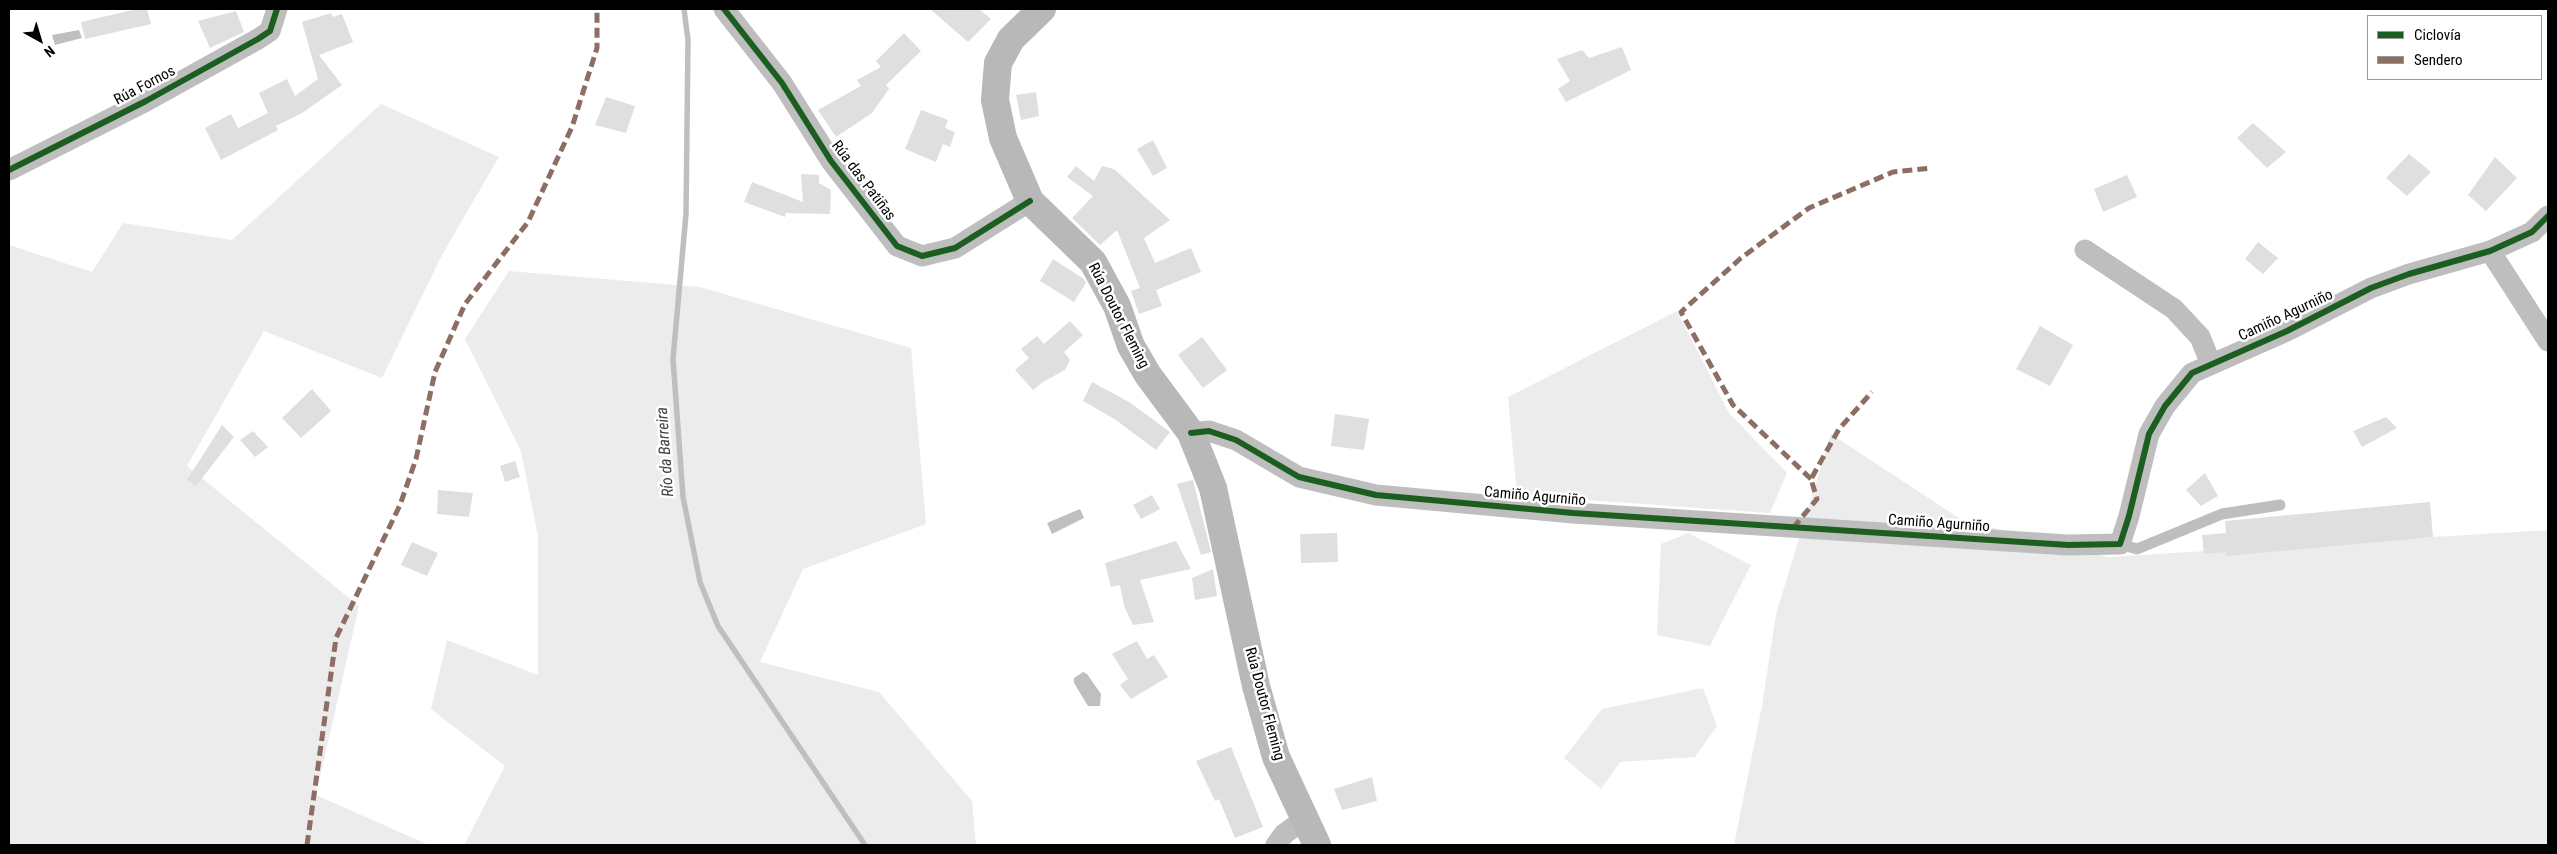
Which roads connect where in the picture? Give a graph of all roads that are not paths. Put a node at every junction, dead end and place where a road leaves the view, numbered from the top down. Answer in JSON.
{"nodes":[{"id":1,"x":277,"y":9,"type":"edge"},
{"id":2,"x":1042,"y":9,"type":"edge"},
{"id":3,"x":719,"y":10,"type":"edge"},
{"id":4,"x":9,"y":170,"type":"edge"},
{"id":5,"x":1030,"y":201,"type":"junction"},
{"id":6,"x":2548,"y":216,"type":"edge"},
{"id":7,"x":2085,"y":250,"type":"dead end"},
{"id":8,"x":2490,"y":251,"type":"junction"},
{"id":9,"x":2548,"y":341,"type":"edge"},
{"id":10,"x":2211,"y":364,"type":"junction"},
{"id":11,"x":1191,"y":433,"type":"junction"},
{"id":12,"x":2280,"y":505,"type":"dead end"},
{"id":13,"x":2120,"y":544,"type":"junction"},
{"id":14,"x":1305,"y":819,"type":"junction"},
{"id":15,"x":1276,"y":845,"type":"edge"},
{"id":16,"x":1317,"y":845,"type":"edge"}],
"edges":[{"from":1,"to":4,"type":"street","name":"Rúa Fornos"},
{"from":2,"to":5,"type":"main road","name":"Rúa Doutor Fleming"},
{"from":3,"to":5,"type":"street","name":"Rúa das Patiñas"},
{"from":5,"to":11,"type":"main road","name":"Rúa Doutor Fleming"},
{"from":6,"to":8,"type":"street","name":"Camiño Agurniño"},
{"from":7,"to":10,"type":"street"},
{"from":8,"to":9,"type":"street"},
{"from":8,"to":10,"type":"street","name":"Camiño Agurniño"},
{"from":10,"to":13,"type":"street","name":"Camiño Agurniño"},
{"from":11,"to":13,"type":"street","name":"Camiño Agurniño"},
{"from":11,"to":14,"type":"main road","name":"Rúa Doutor Fleming"},
{"from":12,"to":13,"type":"lane"},
{"from":14,"to":15,"type":"street"},
{"from":14,"to":16,"type":"main road","name":"Rúa Doutor Fleming"}]}
